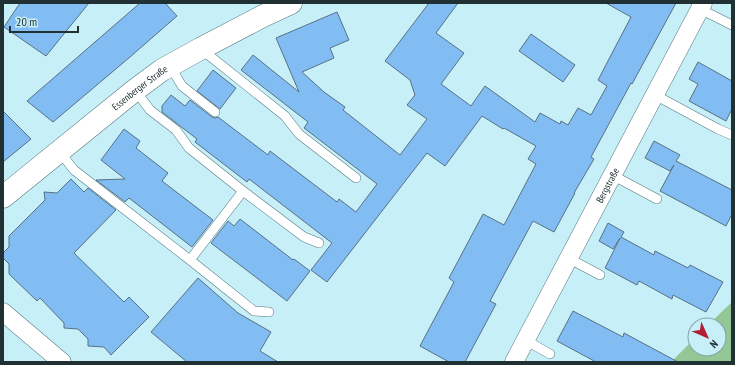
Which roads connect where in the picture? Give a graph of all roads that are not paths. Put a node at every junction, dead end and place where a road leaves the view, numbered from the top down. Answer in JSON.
{"nodes":[{"id":1,"x":291,"y":3,"type":"edge"},
{"id":2,"x":702,"y":6,"type":"edge"},
{"id":3,"x":732,"y":25,"type":"edge"},
{"id":4,"x":200,"y":48,"type":"junction"},
{"id":5,"x":170,"y":66,"type":"junction"},
{"id":6,"x":135,"y":90,"type":"junction"},
{"id":7,"x":654,"y":95,"type":"junction"},
{"id":8,"x":216,"y":112,"type":"dead end"},
{"id":9,"x":732,"y":135,"type":"edge"},
{"id":10,"x":59,"y":151,"type":"junction"},
{"id":11,"x":612,"y":175,"type":"junction"},
{"id":12,"x":356,"y":178,"type":"dead end"},
{"id":13,"x":243,"y":191,"type":"junction"},
{"id":14,"x":3,"y":196,"type":"edge"},
{"id":15,"x":657,"y":199,"type":"dead end"},
{"id":16,"x":319,"y":243,"type":"dead end"},
{"id":17,"x":568,"y":258,"type":"junction"},
{"id":18,"x":190,"y":260,"type":"junction"},
{"id":19,"x":600,"y":275,"type":"dead end"},
{"id":20,"x":3,"y":312,"type":"edge"},
{"id":21,"x":269,"y":312,"type":"dead end"},
{"id":22,"x":525,"y":340,"type":"junction"},
{"id":23,"x":550,"y":354,"type":"dead end"},
{"id":24,"x":62,"y":362,"type":"edge"},
{"id":25,"x":514,"y":362,"type":"edge"}],
"edges":[{"from":1,"to":4,"type":"street","name":"Essenberger Straße"},
{"from":2,"to":3,"type":"lane","name":"Bergstraße"},
{"from":2,"to":7,"type":"street","name":"Bergstraße"},
{"from":4,"to":5,"type":"street","name":"Essenberger Straße"},
{"from":4,"to":12,"type":"lane"},
{"from":5,"to":6,"type":"street","name":"Essenberger Straße"},
{"from":5,"to":8,"type":"lane"},
{"from":6,"to":10,"type":"street","name":"Essenberger Straße"},
{"from":6,"to":13,"type":"lane"},
{"from":7,"to":9,"type":"lane"},
{"from":7,"to":11,"type":"street","name":"Bergstraße"},
{"from":10,"to":14,"type":"street","name":"Essenberger Straße"},
{"from":10,"to":18,"type":"lane"},
{"from":11,"to":15,"type":"lane"},
{"from":11,"to":17,"type":"street","name":"Bergstraße"},
{"from":13,"to":16,"type":"lane"},
{"from":13,"to":18,"type":"lane"},
{"from":17,"to":19,"type":"lane"},
{"from":17,"to":22,"type":"street","name":"Bergstraße"},
{"from":18,"to":21,"type":"lane"},
{"from":20,"to":24,"type":"street"},
{"from":22,"to":23,"type":"lane"},
{"from":22,"to":25,"type":"street","name":"Bergstraße"}]}
